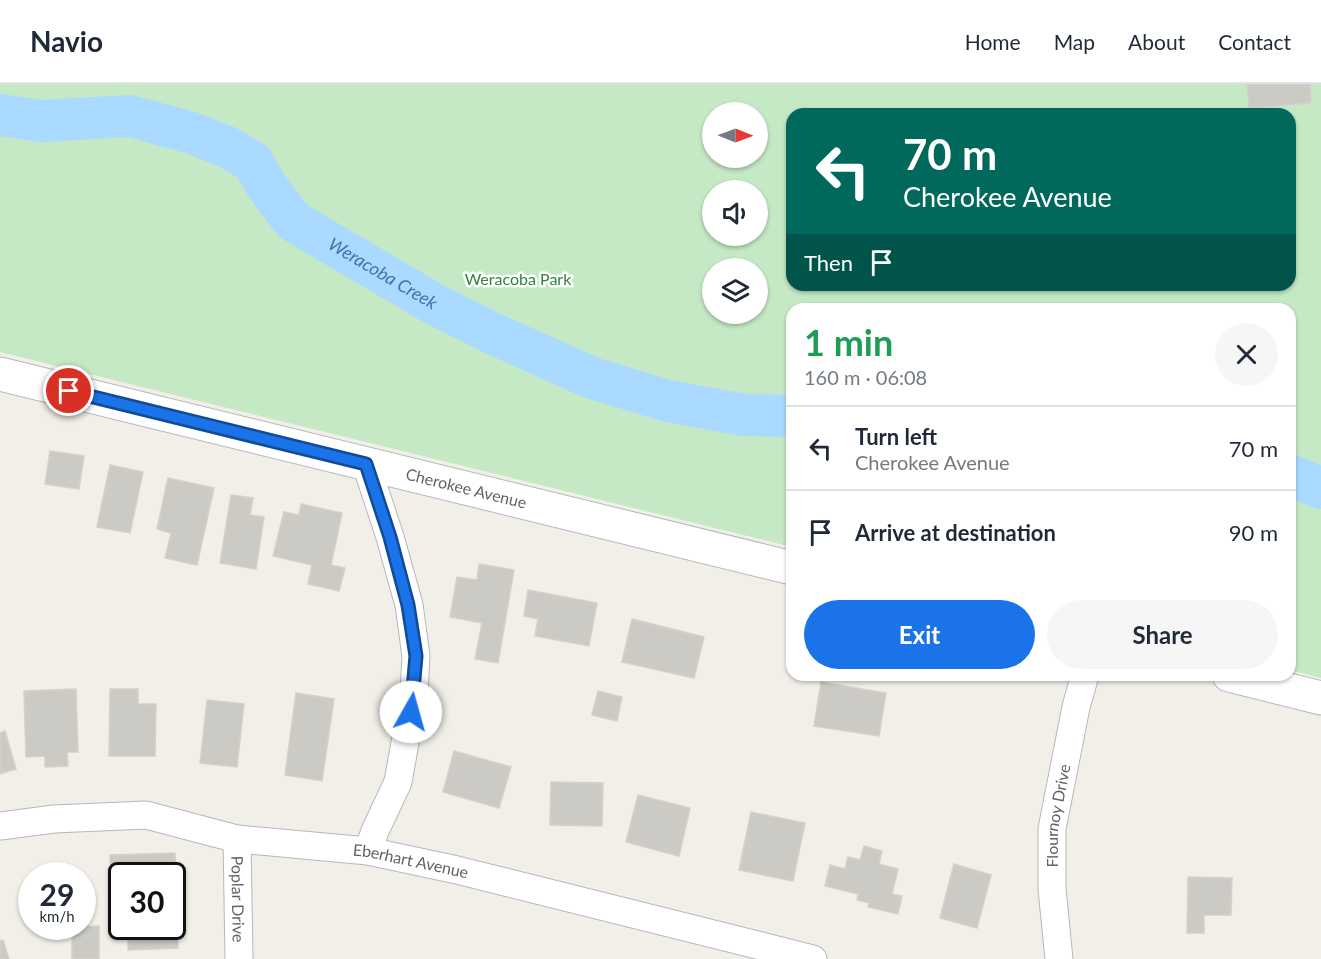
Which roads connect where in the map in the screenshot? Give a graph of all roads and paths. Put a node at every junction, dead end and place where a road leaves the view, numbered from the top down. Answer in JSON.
{"nodes":[{"id":1,"x":0,"y":374,"type":"edge"},
{"id":2,"x":366,"y":464,"type":"junction"},
{"id":3,"x":786,"y":567,"type":"edge"},
{"id":4,"x":1083,"y":681,"type":"edge"},
{"id":5,"x":1253,"y":681,"type":"edge"},
{"id":6,"x":1321,"y":698,"type":"edge"},
{"id":7,"x":0,"y":826,"type":"edge"},
{"id":8,"x":237,"y":839,"type":"junction"},
{"id":9,"x":368,"y":851,"type":"junction"},
{"id":10,"x":239,"y":959,"type":"edge"},
{"id":11,"x":813,"y":959,"type":"edge"},
{"id":12,"x":1059,"y":959,"type":"edge"}],
"edges":[{"from":1,"to":2,"type":"street","name":"Cherokee Avenue"},
{"from":2,"to":3,"type":"street","name":"Cherokee Avenue"},
{"from":2,"to":9,"type":"street"},
{"from":4,"to":12,"type":"street","name":"Flournoy Drive"},
{"from":5,"to":6,"type":"street"},
{"from":7,"to":8,"type":"street","name":"Eberhart Avenue"},
{"from":8,"to":9,"type":"street","name":"Eberhart Avenue"},
{"from":8,"to":10,"type":"street","name":"Poplar Drive"},
{"from":9,"to":11,"type":"street","name":"Eberhart Avenue"}]}
